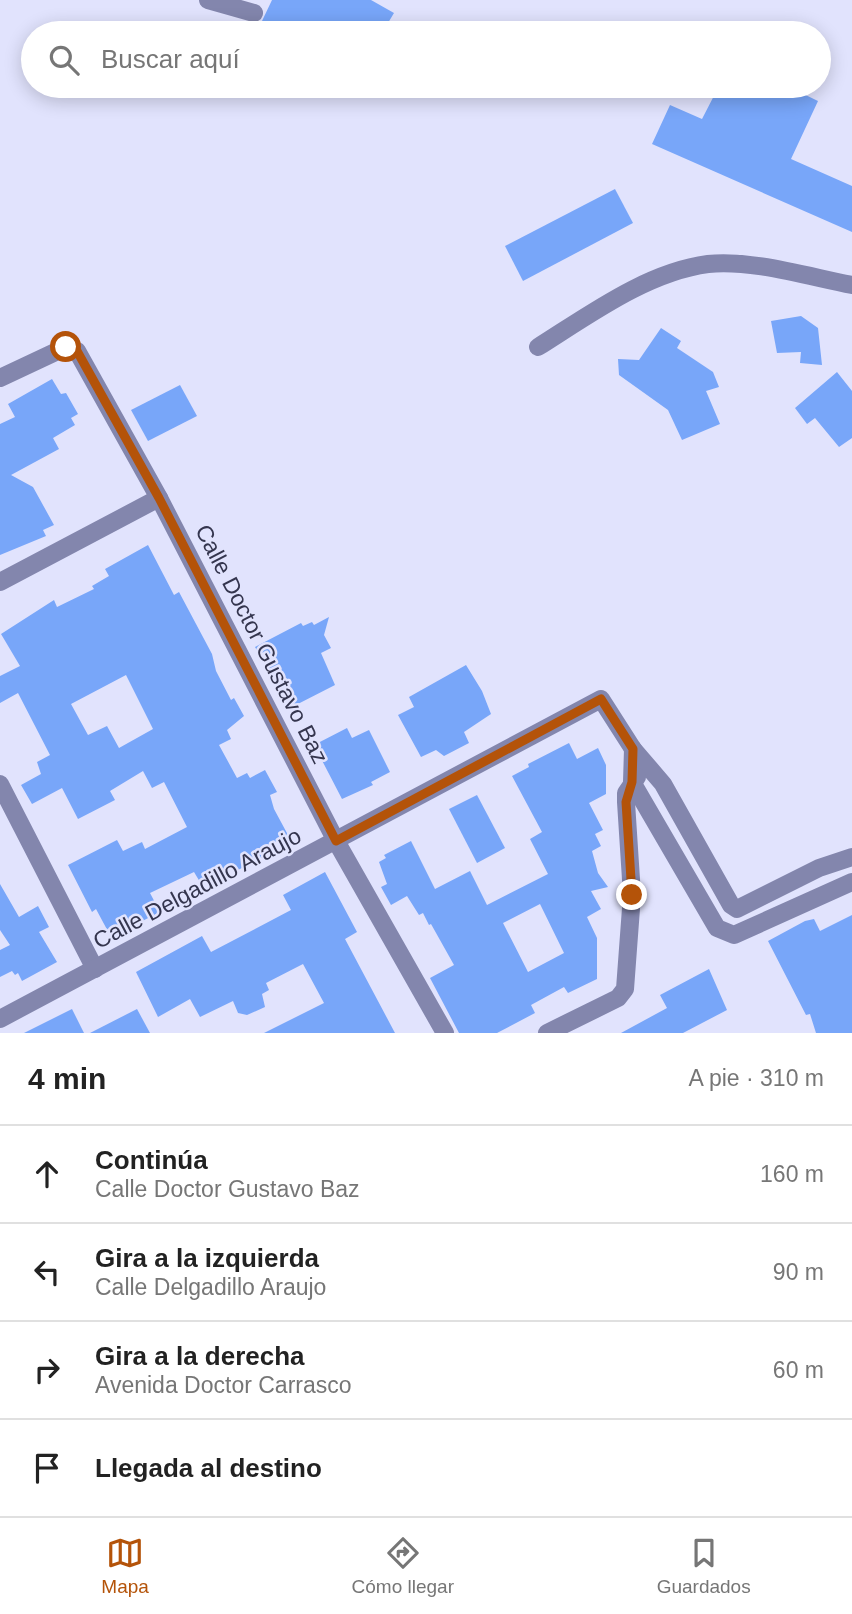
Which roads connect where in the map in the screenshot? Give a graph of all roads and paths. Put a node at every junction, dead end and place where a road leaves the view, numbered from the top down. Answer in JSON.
{"nodes":[{"id":1,"x":208,"y":0,"type":"edge"},
{"id":2,"x":254,"y":13,"type":"dead end"},
{"id":3,"x":852,"y":285,"type":"edge"},
{"id":4,"x":538,"y":347,"type":"dead end"},
{"id":5,"x":0,"y":379,"type":"edge"},
{"id":6,"x":159,"y":498,"type":"junction"},
{"id":7,"x":0,"y":582,"type":"edge"},
{"id":8,"x":633,"y":749,"type":"junction"},
{"id":9,"x":649,"y":765,"type":"junction"},
{"id":10,"x":632,"y":782,"type":"junction"},
{"id":11,"x":0,"y":784,"type":"edge"},
{"id":12,"x":695,"y":838,"type":"junction"},
{"id":13,"x":336,"y":841,"type":"junction"},
{"id":14,"x":673,"y":849,"type":"junction"},
{"id":15,"x":852,"y":857,"type":"edge"},
{"id":16,"x":716,"y":878,"type":"junction"},
{"id":17,"x":852,"y":882,"type":"edge"},
{"id":18,"x":696,"y":891,"type":"junction"},
{"id":19,"x":95,"y":970,"type":"junction"},
{"id":20,"x":0,"y":1019,"type":"edge"},
{"id":21,"x":445,"y":1033,"type":"edge"},
{"id":22,"x":547,"y":1033,"type":"edge"}],
"edges":[{"from":1,"to":2,"type":"street"},
{"from":3,"to":4,"type":"street"},
{"from":5,"to":6,"type":"street","name":"Calle Doctor Gustavo Baz"},
{"from":6,"to":7,"type":"street"},
{"from":6,"to":13,"type":"street","name":"Calle Doctor Gustavo Baz"},
{"from":8,"to":9,"type":"street"},
{"from":8,"to":10,"type":"street"},
{"from":8,"to":13,"type":"street","name":"Calle Delgadillo Araujo"},
{"from":9,"to":10,"type":"street"},
{"from":9,"to":12,"type":"street"},
{"from":10,"to":14,"type":"street"},
{"from":10,"to":22,"type":"street"},
{"from":11,"to":19,"type":"street"},
{"from":12,"to":14,"type":"street"},
{"from":12,"to":16,"type":"street"},
{"from":13,"to":19,"type":"street","name":"Calle Delgadillo Araujo"},
{"from":13,"to":21,"type":"street","name":"Calle Doctor Gustavo Baz"},
{"from":14,"to":18,"type":"street"},
{"from":15,"to":16,"type":"street"},
{"from":16,"to":18,"type":"street"},
{"from":17,"to":18,"type":"street"},
{"from":19,"to":20,"type":"street","name":"Calle Delgadillo Araujo"}]}
